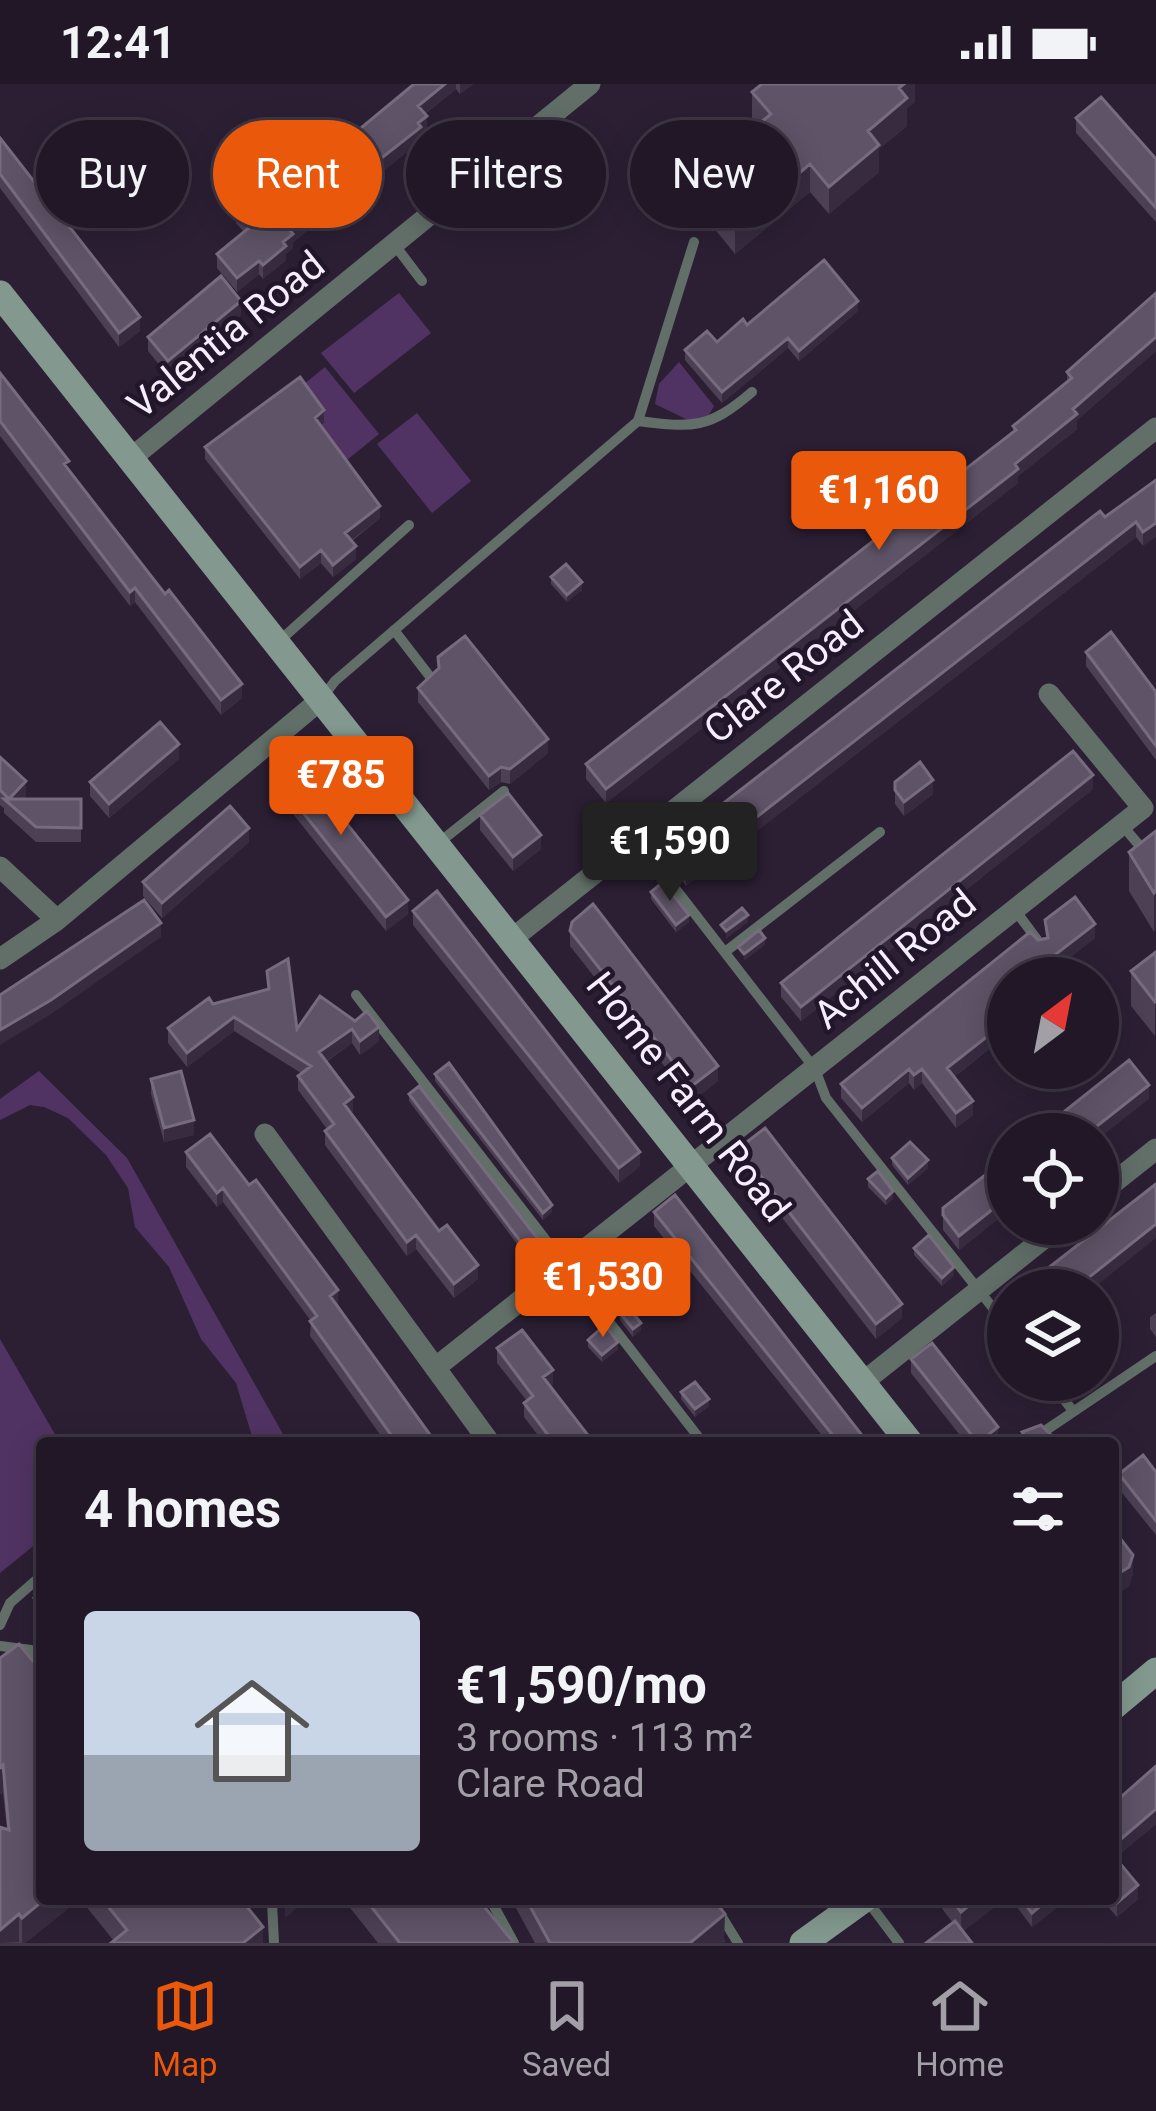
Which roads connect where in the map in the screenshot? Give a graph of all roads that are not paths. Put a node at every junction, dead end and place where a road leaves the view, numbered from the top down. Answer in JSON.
{"nodes":[{"id":1,"x":590,"y":84,"type":"edge"},
{"id":2,"x":694,"y":242,"type":"dead end"},
{"id":3,"x":394,"y":244,"type":"junction"},
{"id":4,"x":422,"y":281,"type":"dead end"},
{"id":5,"x":0,"y":294,"type":"edge"},
{"id":6,"x":752,"y":392,"type":"dead end"},
{"id":7,"x":638,"y":422,"type":"junction"},
{"id":8,"x":1156,"y":428,"type":"edge"},
{"id":9,"x":130,"y":459,"type":"junction"},
{"id":10,"x":409,"y":525,"type":"dead end"},
{"id":11,"x":394,"y":630,"type":"junction"},
{"id":12,"x":275,"y":645,"type":"junction"},
{"id":13,"x":431,"y":677,"type":"edge"},
{"id":14,"x":1049,"y":694,"type":"dead end"},
{"id":15,"x":319,"y":702,"type":"junction"},
{"id":16,"x":505,"y":791,"type":"edge"},
{"id":17,"x":1122,"y":825,"type":"junction"},
{"id":18,"x":880,"y":832,"type":"dead end"},
{"id":19,"x":637,"y":839,"type":"junction"},
{"id":20,"x":436,"y":845,"type":"junction"},
{"id":21,"x":1156,"y":854,"type":"edge"},
{"id":22,"x":0,"y":867,"type":"edge"},
{"id":23,"x":1015,"y":910,"type":"junction"},
{"id":24,"x":57,"y":920,"type":"junction"},
{"id":25,"x":513,"y":938,"type":"junction"},
{"id":26,"x":1041,"y":946,"type":"edge"},
{"id":27,"x":725,"y":952,"type":"junction"},
{"id":28,"x":0,"y":959,"type":"edge"},
{"id":29,"x":356,"y":994,"type":"dead end"},
{"id":30,"x":815,"y":1069,"type":"junction"},
{"id":31,"x":265,"y":1134,"type":"dead end"},
{"id":32,"x":1156,"y":1149,"type":"edge"},
{"id":33,"x":692,"y":1166,"type":"junction"},
{"id":34,"x":1119,"y":1178,"type":"edge"},
{"id":35,"x":1036,"y":1245,"type":"edge"},
{"id":36,"x":564,"y":1267,"type":"junction"},
{"id":37,"x":979,"y":1290,"type":"junction"},
{"id":38,"x":987,"y":1300,"type":"edge"},
{"id":39,"x":1156,"y":1356,"type":"edge"},
{"id":40,"x":435,"y":1368,"type":"junction"},
{"id":41,"x":862,"y":1382,"type":"junction"},
{"id":42,"x":1065,"y":1401,"type":"edge"},
{"id":43,"x":1073,"y":1411,"type":"junction"},
{"id":44,"x":486,"y":1437,"type":"edge"},
{"id":45,"x":698,"y":1437,"type":"edge"},
{"id":46,"x":905,"y":1437,"type":"edge"},
{"id":47,"x":1036,"y":1437,"type":"edge"},
{"id":48,"x":36,"y":1580,"type":"edge"},
{"id":49,"x":0,"y":1625,"type":"edge"},
{"id":50,"x":0,"y":1646,"type":"edge"},
{"id":51,"x":36,"y":1655,"type":"edge"},
{"id":52,"x":1156,"y":1671,"type":"edge"},
{"id":53,"x":1119,"y":1700,"type":"edge"},
{"id":54,"x":272,"y":1905,"type":"edge"},
{"id":55,"x":493,"y":1905,"type":"edge"},
{"id":56,"x":715,"y":1905,"type":"edge"},
{"id":57,"x":870,"y":1905,"type":"edge"},
{"id":58,"x":834,"y":1908,"type":"edge"},
{"id":59,"x":274,"y":1943,"type":"edge"},
{"id":60,"x":514,"y":1943,"type":"edge"},
{"id":61,"x":738,"y":1943,"type":"edge"},
{"id":62,"x":802,"y":1943,"type":"edge"},
{"id":63,"x":898,"y":1943,"type":"edge"}],
"edges":[{"from":1,"to":3,"type":"street","name":"Valentia Road"},
{"from":2,"to":7,"type":"lane"},
{"from":3,"to":4,"type":"lane"},
{"from":3,"to":9,"type":"street","name":"Valentia Road"},
{"from":5,"to":9,"type":"street","name":"Home Farm Road"},
{"from":6,"to":7,"type":"lane"},
{"from":7,"to":11,"type":"lane"},
{"from":8,"to":19,"type":"street","name":"Clare Road"},
{"from":9,"to":12,"type":"street","name":"Home Farm Road"},
{"from":10,"to":12,"type":"lane"},
{"from":11,"to":13,"type":"lane"},
{"from":11,"to":15,"type":"lane"},
{"from":12,"to":15,"type":"street","name":"Home Farm Road"},
{"from":14,"to":17,"type":"street","name":"Achill Road"},
{"from":15,"to":20,"type":"street","name":"Home Farm Road"},
{"from":15,"to":24,"type":"street"},
{"from":16,"to":20,"type":"lane"},
{"from":17,"to":21,"type":"lane"},
{"from":17,"to":23,"type":"street","name":"Achill Road"},
{"from":18,"to":27,"type":"lane"},
{"from":19,"to":25,"type":"street","name":"Clare Road"},
{"from":19,"to":27,"type":"lane"},
{"from":20,"to":25,"type":"street","name":"Home Farm Road"},
{"from":22,"to":24,"type":"street"},
{"from":23,"to":26,"type":"lane"},
{"from":23,"to":30,"type":"street","name":"Achill Road"},
{"from":24,"to":28,"type":"street"},
{"from":25,"to":33,"type":"street","name":"Home Farm Road"},
{"from":27,"to":30,"type":"lane"},
{"from":29,"to":36,"type":"lane"},
{"from":30,"to":33,"type":"street","name":"Achill Road"},
{"from":30,"to":37,"type":"lane"},
{"from":31,"to":40,"type":"street"},
{"from":32,"to":34,"type":"street"},
{"from":33,"to":36,"type":"street","name":"Achill Road"},
{"from":33,"to":41,"type":"street","name":"Home Farm Road"},
{"from":35,"to":37,"type":"street"},
{"from":36,"to":40,"type":"street","name":"Achill Road"},
{"from":36,"to":45,"type":"lane"},
{"from":37,"to":38,"type":"lane"},
{"from":37,"to":41,"type":"street"},
{"from":39,"to":43,"type":"lane"},
{"from":40,"to":44,"type":"street"},
{"from":41,"to":46,"type":"street","name":"Home Farm Road"},
{"from":42,"to":43,"type":"lane"},
{"from":43,"to":47,"type":"lane"},
{"from":48,"to":49,"type":"lane"},
{"from":50,"to":51,"type":"lane"},
{"from":52,"to":53,"type":"street"},
{"from":54,"to":59,"type":"lane"},
{"from":55,"to":60,"type":"lane"},
{"from":56,"to":61,"type":"lane"},
{"from":57,"to":63,"type":"lane"},
{"from":58,"to":62,"type":"street"}]}
